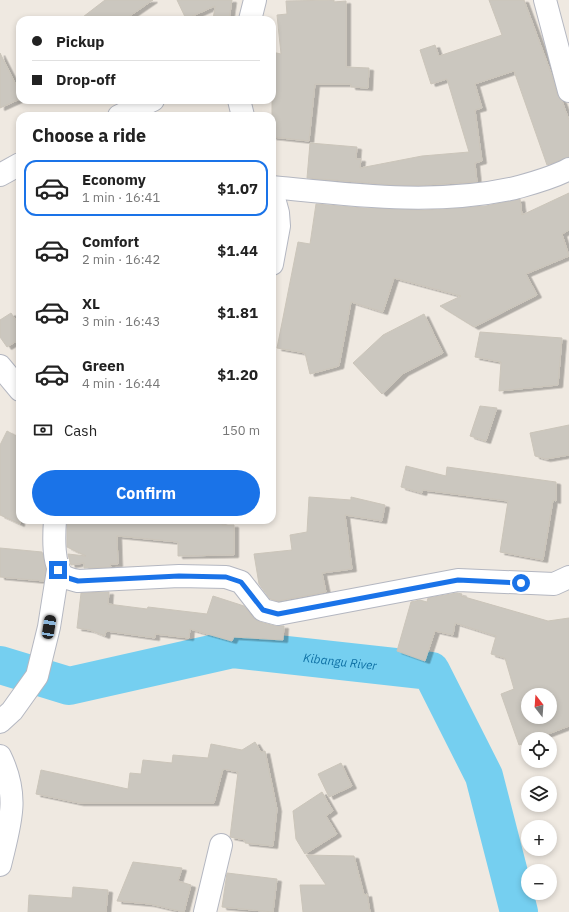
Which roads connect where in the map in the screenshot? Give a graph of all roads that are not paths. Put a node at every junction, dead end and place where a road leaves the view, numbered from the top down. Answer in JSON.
{"nodes":[{"id":1,"x":255,"y":0,"type":"edge"},
{"id":2,"x":545,"y":0,"type":"edge"},
{"id":3,"x":251,"y":16,"type":"edge"},
{"id":4,"x":569,"y":91,"type":"edge"},
{"id":5,"x":144,"y":104,"type":"edge"},
{"id":6,"x":128,"y":112,"type":"edge"},
{"id":7,"x":16,"y":166,"type":"edge"},
{"id":8,"x":569,"y":169,"type":"edge"},
{"id":9,"x":0,"y":175,"type":"edge"},
{"id":10,"x":276,"y":187,"type":"edge"},
{"id":11,"x":276,"y":206,"type":"edge"},
{"id":12,"x":276,"y":242,"type":"edge"},
{"id":13,"x":0,"y":366,"type":"edge"},
{"id":14,"x":16,"y":385,"type":"edge"},
{"id":15,"x":55,"y":524,"type":"edge"},
{"id":16,"x":58,"y":570,"type":"junction"},
{"id":17,"x":569,"y":578,"type":"edge"},
{"id":18,"x":0,"y":722,"type":"edge"},
{"id":19,"x":0,"y":756,"type":"edge"},
{"id":20,"x":221,"y":846,"type":"dead end"},
{"id":21,"x":0,"y":865,"type":"edge"},
{"id":22,"x":206,"y":912,"type":"edge"}],
"edges":[{"from":1,"to":3,"type":"street"},
{"from":2,"to":4,"type":"street"},
{"from":5,"to":6,"type":"street"},
{"from":7,"to":9,"type":"street"},
{"from":8,"to":10,"type":"street"},
{"from":11,"to":12,"type":"street"},
{"from":13,"to":14,"type":"street"},
{"from":15,"to":16,"type":"street"},
{"from":16,"to":17,"type":"street"},
{"from":16,"to":18,"type":"street"},
{"from":19,"to":21,"type":"street"},
{"from":20,"to":22,"type":"street"}]}
